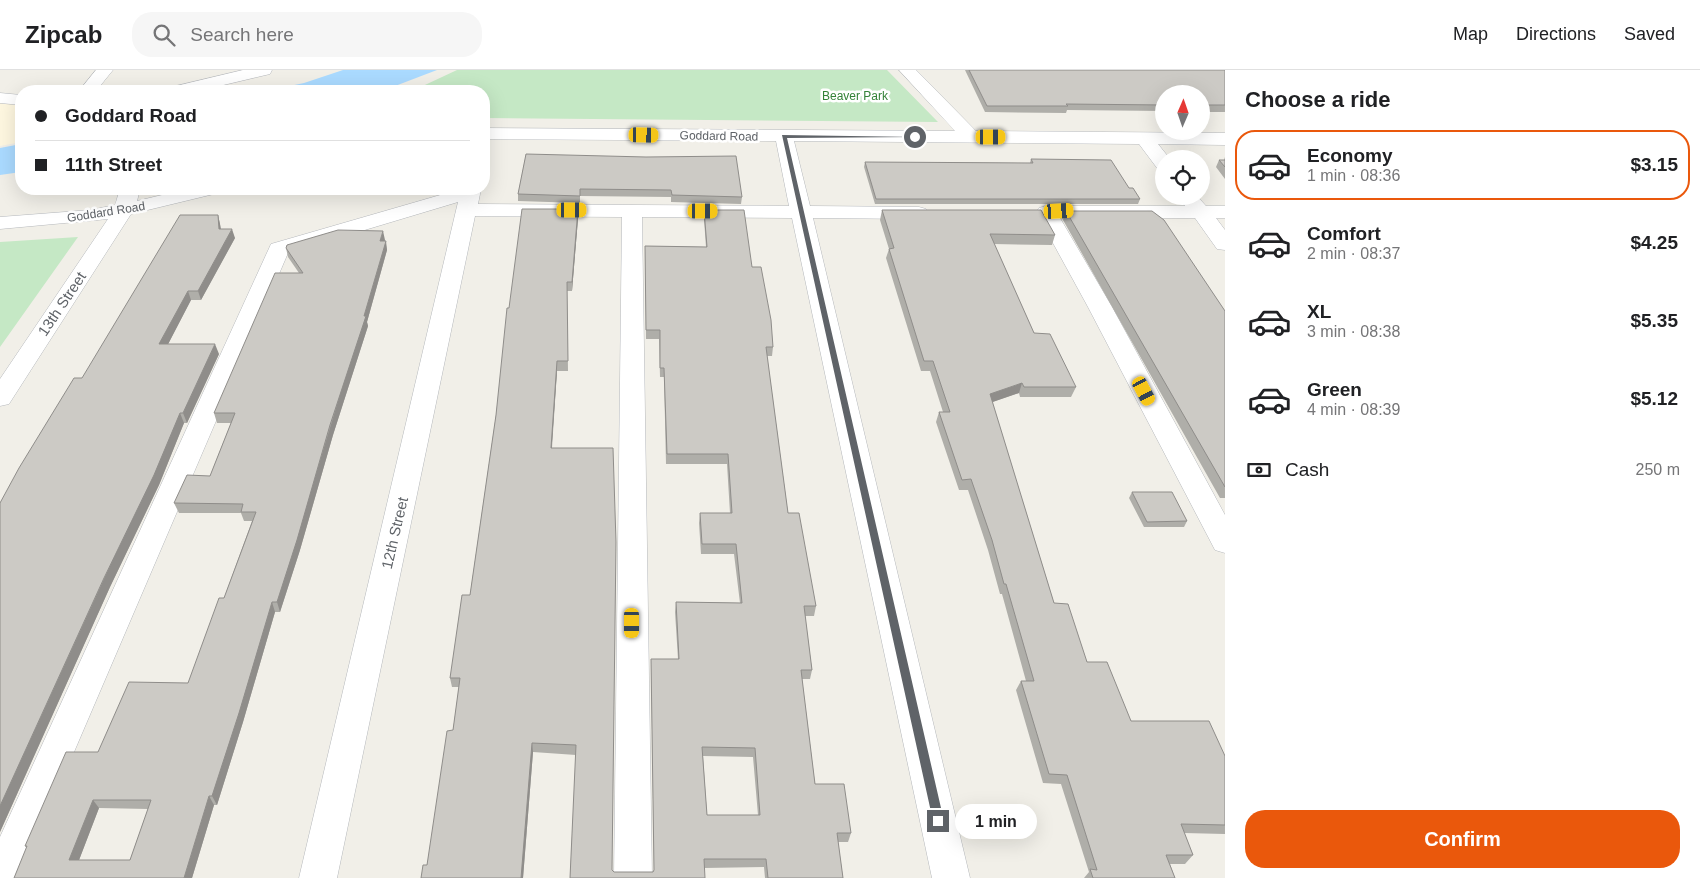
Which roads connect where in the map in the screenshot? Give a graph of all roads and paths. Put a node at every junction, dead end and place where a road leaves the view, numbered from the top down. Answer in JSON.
{"nodes":[{"id":1,"x":105,"y":70,"type":"edge"},
{"id":2,"x":264,"y":70,"type":"edge"},
{"id":3,"x":907,"y":70,"type":"edge"},
{"id":4,"x":92,"y":85,"type":"edge"},
{"id":5,"x":203,"y":85,"type":"edge"},
{"id":6,"x":0,"y":98,"type":"edge"},
{"id":7,"x":15,"y":99,"type":"edge"},
{"id":8,"x":490,"y":133,"type":"edge"},
{"id":9,"x":784,"y":137,"type":"junction"},
{"id":10,"x":972,"y":137,"type":"junction"},
{"id":11,"x":1144,"y":138,"type":"junction"},
{"id":12,"x":1225,"y":139,"type":"edge"},
{"id":13,"x":1155,"y":152,"type":"edge"},
{"id":14,"x":165,"y":195,"type":"edge"},
{"id":15,"x":470,"y":197,"type":"edge"},
{"id":16,"x":127,"y":200,"type":"edge"},
{"id":17,"x":1174,"y":205,"type":"edge"},
{"id":18,"x":1195,"y":205,"type":"edge"},
{"id":19,"x":1198,"y":205,"type":"edge"},
{"id":20,"x":632,"y":211,"type":"junction"},
{"id":21,"x":800,"y":212,"type":"junction"},
{"id":22,"x":1225,"y":212,"type":"edge"},
{"id":23,"x":940,"y":213,"type":"edge"},
{"id":24,"x":0,"y":223,"type":"edge"},
{"id":25,"x":1225,"y":244,"type":"edge"},
{"id":26,"x":0,"y":398,"type":"edge"},
{"id":27,"x":1225,"y":542,"type":"edge"},
{"id":28,"x":1,"y":878,"type":"edge"},
{"id":29,"x":318,"y":878,"type":"edge"},
{"id":30,"x":633,"y":878,"type":"edge"},
{"id":31,"x":952,"y":878,"type":"edge"}],
"edges":[{"from":1,"to":4,"type":"street"},
{"from":2,"to":5,"type":"street"},
{"from":3,"to":10,"type":"street"},
{"from":6,"to":7,"type":"street"},
{"from":8,"to":9,"type":"street","name":"Goddard Road"},
{"from":9,"to":10,"type":"street","name":"Goddard Road"},
{"from":9,"to":21,"type":"street"},
{"from":10,"to":11,"type":"street","name":"Goddard Road"},
{"from":11,"to":12,"type":"street","name":"Goddard Road"},
{"from":11,"to":13,"type":"street"},
{"from":14,"to":16,"type":"street","name":"Goddard Road"},
{"from":15,"to":20,"type":"street"},
{"from":15,"to":28,"type":"street"},
{"from":15,"to":29,"type":"street","name":"12th Street"},
{"from":16,"to":24,"type":"street","name":"Goddard Road"},
{"from":16,"to":26,"type":"street","name":"13th Street"},
{"from":17,"to":27,"type":"street"},
{"from":18,"to":25,"type":"street"},
{"from":19,"to":22,"type":"street"},
{"from":20,"to":21,"type":"street"},
{"from":20,"to":30,"type":"street"},
{"from":21,"to":23,"type":"street"},
{"from":21,"to":31,"type":"street"}]}
